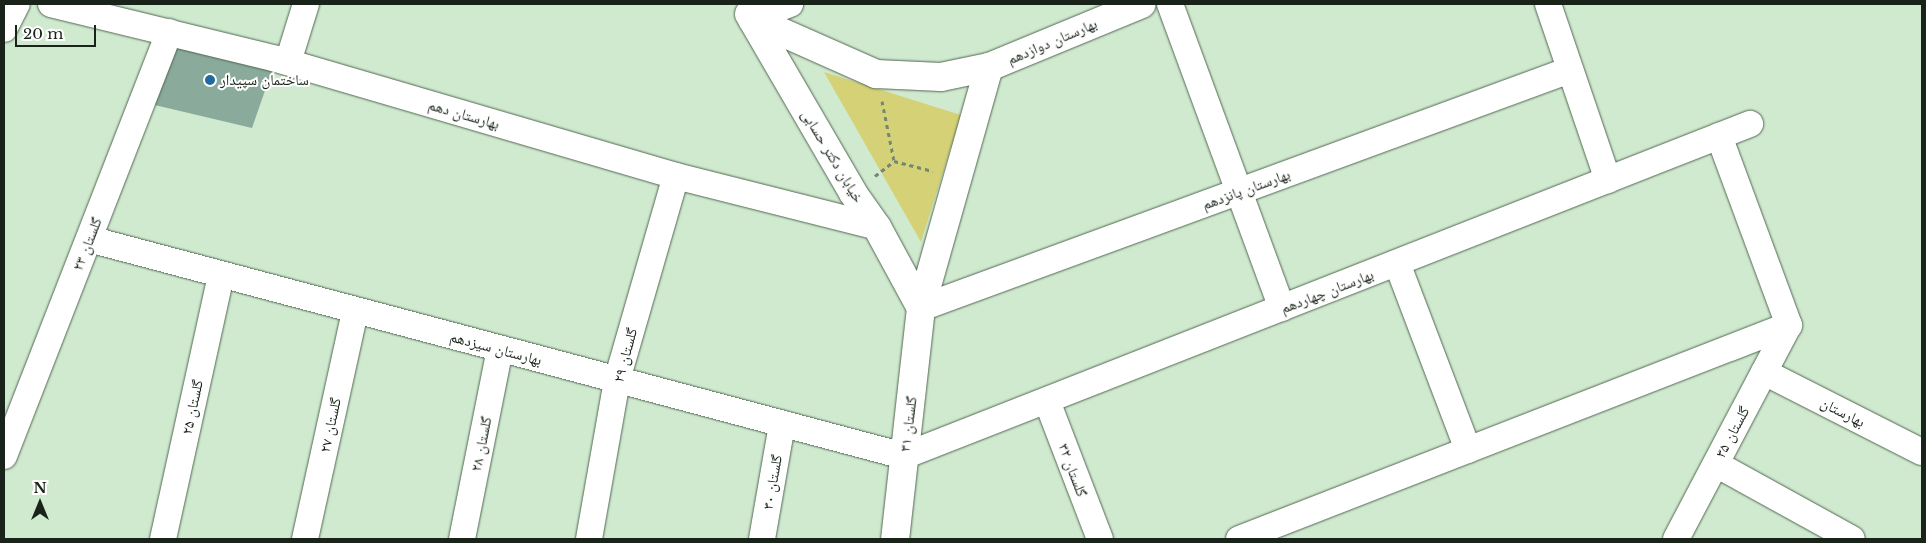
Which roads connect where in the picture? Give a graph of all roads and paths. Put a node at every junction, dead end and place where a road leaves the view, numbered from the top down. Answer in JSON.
{"nodes":[{"id":1,"x":50,"y":4,"type":"edge"},
{"id":2,"x":306,"y":4,"type":"edge"},
{"id":3,"x":790,"y":4,"type":"edge"},
{"id":4,"x":1142,"y":4,"type":"edge"},
{"id":5,"x":1170,"y":4,"type":"edge"},
{"id":6,"x":1548,"y":4,"type":"edge"},
{"id":7,"x":747,"y":11,"type":"edge"},
{"id":8,"x":169,"y":32,"type":"junction"},
{"id":9,"x":288,"y":62,"type":"junction"},
{"id":10,"x":989,"y":67,"type":"junction"},
{"id":11,"x":1570,"y":70,"type":"junction"},
{"id":12,"x":876,"y":74,"type":"junction"},
{"id":13,"x":1750,"y":124,"type":"dead end"},
{"id":14,"x":1719,"y":136,"type":"junction"},
{"id":15,"x":676,"y":176,"type":"junction"},
{"id":16,"x":960,"y":177,"type":"junction"},
{"id":17,"x":1608,"y":180,"type":"junction"},
{"id":18,"x":1241,"y":191,"type":"junction"},
{"id":19,"x":877,"y":227,"type":"junction"},
{"id":20,"x":89,"y":239,"type":"junction"},
{"id":21,"x":1397,"y":263,"type":"junction"},
{"id":22,"x":221,"y":275,"type":"junction"},
{"id":23,"x":921,"y":308,"type":"junction"},
{"id":24,"x":1282,"y":308,"type":"junction"},
{"id":25,"x":355,"y":310,"type":"junction"},
{"id":26,"x":1789,"y":326,"type":"junction"},
{"id":27,"x":500,"y":349,"type":"junction"},
{"id":28,"x":1764,"y":372,"type":"junction"},
{"id":29,"x":617,"y":380,"type":"junction"},
{"id":30,"x":1047,"y":401,"type":"junction"},
{"id":31,"x":782,"y":424,"type":"junction"},
{"id":32,"x":1468,"y":450,"type":"junction"},
{"id":33,"x":1922,"y":452,"type":"edge"},
{"id":34,"x":4,"y":456,"type":"edge"},
{"id":35,"x":904,"y":456,"type":"junction"},
{"id":36,"x":1716,"y":464,"type":"junction"},
{"id":37,"x":1252,"y":537,"type":"edge"},
{"id":38,"x":163,"y":539,"type":"edge"},
{"id":39,"x":305,"y":539,"type":"edge"},
{"id":40,"x":462,"y":539,"type":"edge"},
{"id":41,"x":589,"y":539,"type":"edge"},
{"id":42,"x":762,"y":539,"type":"edge"},
{"id":43,"x":895,"y":539,"type":"edge"},
{"id":44,"x":1100,"y":539,"type":"edge"},
{"id":45,"x":1676,"y":539,"type":"edge"},
{"id":46,"x":1852,"y":539,"type":"edge"}],
"edges":[{"from":1,"to":8,"type":"street","name":"بهارستان دهم"},
{"from":2,"to":9,"type":"street"},
{"from":3,"to":7,"type":"street"},
{"from":4,"to":10,"type":"street","name":"بهارستان دوازدهم"},
{"from":5,"to":18,"type":"street"},
{"from":6,"to":11,"type":"street"},
{"from":7,"to":12,"type":"street"},
{"from":7,"to":19,"type":"street","name":"خیابان دکتر حسابی"},
{"from":8,"to":9,"type":"street","name":"بهارستان دهم"},
{"from":8,"to":20,"type":"street","name":"گلستان ۲۳"},
{"from":9,"to":15,"type":"street","name":"بهارستان دهم"},
{"from":10,"to":12,"type":"street","name":"بهارستان دوازدهم"},
{"from":10,"to":16,"type":"street","name":"گلستان ۳۱"},
{"from":11,"to":17,"type":"street"},
{"from":11,"to":18,"type":"street","name":"بهارستان پانزدهم"},
{"from":12,"to":16,"type":"path"},
{"from":13,"to":14,"type":"street","name":"بهارستان چهاردهم"},
{"from":14,"to":17,"type":"street","name":"بهارستان چهاردهم"},
{"from":14,"to":26,"type":"street"},
{"from":15,"to":19,"type":"street","name":"بهارستان دهم"},
{"from":15,"to":29,"type":"street","name":"گلستان ۲۹"},
{"from":16,"to":23,"type":"street","name":"گلستان ۳۱"},
{"from":17,"to":21,"type":"street","name":"بهارستان چهاردهم"},
{"from":18,"to":23,"type":"street","name":"بهارستان پانزدهم"},
{"from":18,"to":24,"type":"street"},
{"from":19,"to":23,"type":"street","name":"خیابان دکتر حسابی"},
{"from":20,"to":22,"type":"street","name":"بهارستان سیزدهم"},
{"from":20,"to":34,"type":"street","name":"گلستان ۲۳"},
{"from":21,"to":24,"type":"street","name":"بهارستان چهاردهم"},
{"from":21,"to":32,"type":"street"},
{"from":22,"to":25,"type":"street","name":"بهارستان سیزدهم"},
{"from":22,"to":38,"type":"street","name":"گلستان ۲۵"},
{"from":23,"to":35,"type":"street","name":"گلستان ۳۱"},
{"from":24,"to":30,"type":"street","name":"بهارستان چهاردهم"},
{"from":25,"to":27,"type":"street","name":"بهارستان سیزدهم"},
{"from":25,"to":39,"type":"street","name":"گلستان ۲۷"},
{"from":26,"to":28,"type":"street","name":"گلستان ۳۵"},
{"from":26,"to":32,"type":"street"},
{"from":27,"to":29,"type":"street","name":"بهارستان سیزدهم"},
{"from":27,"to":40,"type":"street","name":"گلستان ۲۸"},
{"from":28,"to":33,"type":"street","name":"بهارستان"},
{"from":28,"to":36,"type":"street","name":"گلستان ۳۵"},
{"from":29,"to":31,"type":"street","name":"بهارستان سیزدهم"},
{"from":29,"to":41,"type":"street","name":"گلستان ۲۹"},
{"from":30,"to":35,"type":"street","name":"بهارستان چهاردهم"},
{"from":30,"to":44,"type":"street","name":"گلستان ۳۲"},
{"from":31,"to":35,"type":"street","name":"بهارستان سیزدهم"},
{"from":31,"to":42,"type":"street","name":"گلستان ۳۰"},
{"from":32,"to":37,"type":"street"},
{"from":35,"to":43,"type":"street","name":"گلستان ۳۱"},
{"from":36,"to":45,"type":"street","name":"گلستان ۳۵"},
{"from":36,"to":46,"type":"street"}]}
